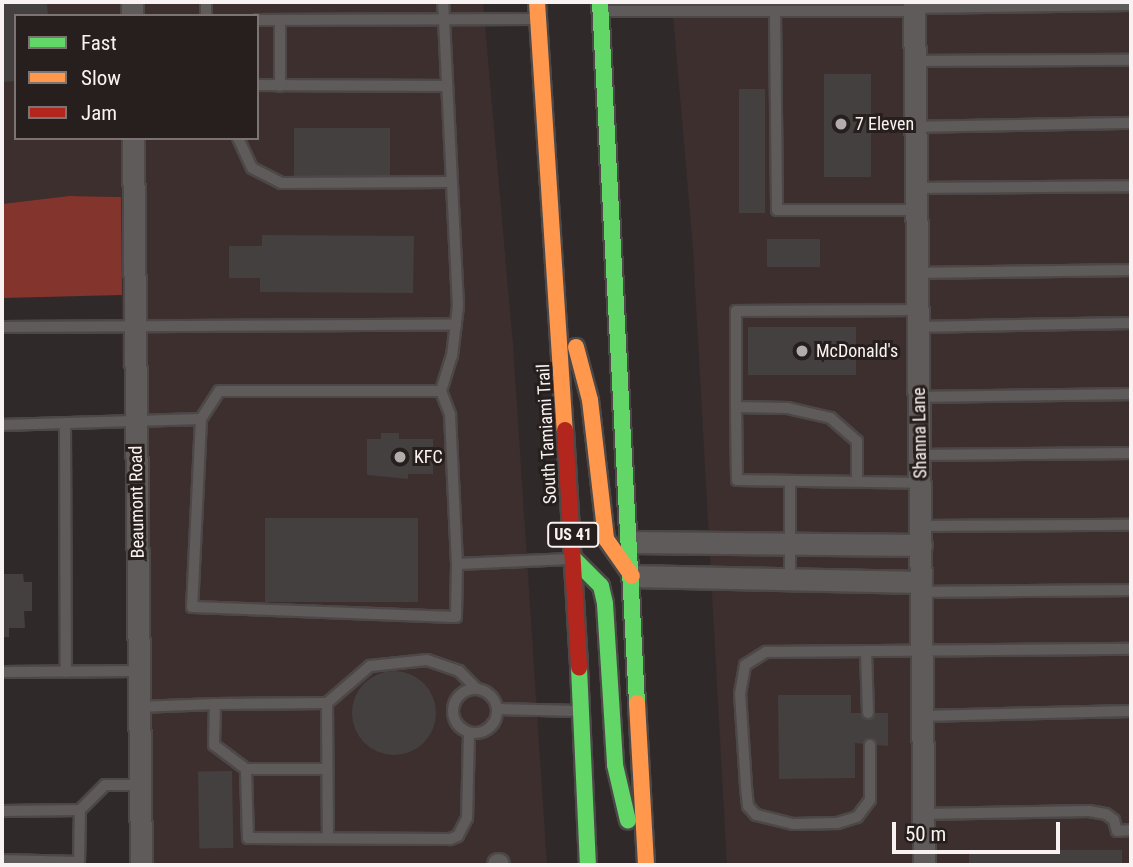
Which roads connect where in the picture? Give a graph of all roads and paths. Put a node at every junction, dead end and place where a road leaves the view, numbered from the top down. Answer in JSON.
{"nodes":[{"id":1,"x":443,"y":2,"type":"edge"},
{"id":2,"x":537,"y":2,"type":"edge"},
{"id":3,"x":1131,"y":5,"type":"edge"},
{"id":4,"x":600,"y":6,"type":"edge"},
{"id":5,"x":762,"y":6,"type":"edge"},
{"id":6,"x":914,"y":7,"type":"edge"},
{"id":7,"x":775,"y":13,"type":"junction"},
{"id":8,"x":443,"y":19,"type":"junction"},
{"id":9,"x":538,"y":19,"type":"junction"},
{"id":10,"x":259,"y":20,"type":"edge"},
{"id":11,"x":280,"y":20,"type":"junction"},
{"id":12,"x":1131,"y":60,"type":"edge"},
{"id":13,"x":914,"y":61,"type":"junction"},
{"id":14,"x":259,"y":85,"type":"edge"},
{"id":15,"x":280,"y":86,"type":"junction"},
{"id":16,"x":447,"y":86,"type":"junction"},
{"id":17,"x":1131,"y":123,"type":"edge"},
{"id":18,"x":915,"y":127,"type":"junction"},
{"id":19,"x":133,"y":140,"type":"edge"},
{"id":20,"x":239,"y":140,"type":"edge"},
{"id":21,"x":449,"y":182,"type":"junction"},
{"id":22,"x":1131,"y":186,"type":"edge"},
{"id":23,"x":917,"y":199,"type":"junction"},
{"id":24,"x":1131,"y":270,"type":"edge"},
{"id":25,"x":557,"y":273,"type":"junction"},
{"id":26,"x":918,"y":273,"type":"junction"},
{"id":27,"x":918,"y":318,"type":"junction"},
{"id":28,"x":1131,"y":323,"type":"edge"},
{"id":29,"x":135,"y":325,"type":"junction"},
{"id":30,"x":456,"y":325,"type":"junction"},
{"id":31,"x":2,"y":327,"type":"edge"},
{"id":32,"x":441,"y":391,"type":"junction"},
{"id":33,"x":1131,"y":394,"type":"edge"},
{"id":34,"x":919,"y":397,"type":"junction"},
{"id":35,"x":736,"y":407,"type":"junction"},
{"id":36,"x":201,"y":419,"type":"junction"},
{"id":37,"x":65,"y":424,"type":"junction"},
{"id":38,"x":136,"y":424,"type":"junction"},
{"id":39,"x":2,"y":425,"type":"edge"},
{"id":40,"x":1131,"y":453,"type":"edge"},
{"id":41,"x":920,"y":455,"type":"junction"},
{"id":42,"x":790,"y":481,"type":"junction"},
{"id":43,"x":857,"y":482,"type":"junction"},
{"id":44,"x":920,"y":484,"type":"junction"},
{"id":45,"x":1131,"y":525,"type":"edge"},
{"id":46,"x":921,"y":535,"type":"junction"},
{"id":47,"x":631,"y":542,"type":"junction"},
{"id":48,"x":790,"y":543,"type":"junction"},
{"id":49,"x":574,"y":559,"type":"junction"},
{"id":50,"x":457,"y":564,"type":"junction"},
{"id":51,"x":632,"y":576,"type":"junction"},
{"id":52,"x":790,"y":580,"type":"junction"},
{"id":53,"x":921,"y":587,"type":"junction"},
{"id":54,"x":1131,"y":590,"type":"edge"},
{"id":55,"x":1131,"y":649,"type":"edge"},
{"id":56,"x":866,"y":652,"type":"junction"},
{"id":57,"x":922,"y":652,"type":"junction"},
{"id":58,"x":139,"y":671,"type":"junction"},
{"id":59,"x":2,"y":672,"type":"edge"},
{"id":60,"x":66,"y":672,"type":"junction"},
{"id":61,"x":477,"y":689,"type":"junction"},
{"id":62,"x":327,"y":703,"type":"junction"},
{"id":63,"x":215,"y":704,"type":"junction"},
{"id":64,"x":139,"y":707,"type":"junction"},
{"id":65,"x":497,"y":709,"type":"junction"},
{"id":66,"x":581,"y":711,"type":"junction"},
{"id":67,"x":1131,"y":711,"type":"edge"},
{"id":68,"x":868,"y":713,"type":"dead end"},
{"id":69,"x":923,"y":716,"type":"junction"},
{"id":70,"x":469,"y":733,"type":"junction"},
{"id":71,"x":870,"y":745,"type":"dead end"},
{"id":72,"x":246,"y":769,"type":"junction"},
{"id":73,"x":327,"y":769,"type":"junction"},
{"id":74,"x":140,"y":785,"type":"junction"},
{"id":75,"x":80,"y":810,"type":"junction"},
{"id":76,"x":2,"y":811,"type":"edge"},
{"id":77,"x":923,"y":814,"type":"junction"},
{"id":78,"x":1131,"y":830,"type":"edge"},
{"id":79,"x":328,"y":838,"type":"junction"},
{"id":80,"x":2,"y":860,"type":"edge"},
{"id":81,"x":79,"y":864,"type":"edge"},
{"id":82,"x":141,"y":865,"type":"edge"},
{"id":83,"x":588,"y":865,"type":"edge"},
{"id":84,"x":638,"y":865,"type":"edge"},
{"id":85,"x":646,"y":865,"type":"edge"},
{"id":86,"x":924,"y":865,"type":"edge"}],
"edges":[{"from":1,"to":8,"type":"lane"},
{"from":2,"to":9,"type":"main road","name":"South Tamiami Trail","number":"US 41"},
{"from":3,"to":6,"type":"lane"},
{"from":4,"to":5,"type":"lane"},
{"from":4,"to":47,"type":"main road"},
{"from":5,"to":7,"type":"lane"},
{"from":6,"to":7,"type":"lane"},
{"from":6,"to":13,"type":"street","name":"Shanna Lane"},
{"from":7,"to":23,"type":"lane"},
{"from":8,"to":9,"type":"lane"},
{"from":8,"to":11,"type":"lane"},
{"from":8,"to":16,"type":"lane"},
{"from":9,"to":25,"type":"main road","name":"South Tamiami Trail","number":"US 41"},
{"from":10,"to":11,"type":"lane"},
{"from":11,"to":15,"type":"lane"},
{"from":12,"to":13,"type":"lane"},
{"from":13,"to":18,"type":"street","name":"Shanna Lane"},
{"from":14,"to":15,"type":"lane"},
{"from":15,"to":16,"type":"lane"},
{"from":16,"to":21,"type":"lane"},
{"from":17,"to":18,"type":"lane"},
{"from":18,"to":23,"type":"street","name":"Shanna Lane"},
{"from":19,"to":29,"type":"street","name":"Beaumont Road"},
{"from":20,"to":21,"type":"lane"},
{"from":21,"to":30,"type":"lane"},
{"from":22,"to":23,"type":"lane"},
{"from":23,"to":26,"type":"street","name":"Shanna Lane"},
{"from":24,"to":26,"type":"lane"},
{"from":25,"to":49,"type":"main road","name":"South Tamiami Trail","number":"US 41"},
{"from":25,"to":51,"type":"main road"},
{"from":26,"to":27,"type":"street","name":"Shanna Lane"},
{"from":27,"to":28,"type":"lane"},
{"from":27,"to":34,"type":"street","name":"Shanna Lane"},
{"from":27,"to":35,"type":"lane"},
{"from":29,"to":30,"type":"lane"},
{"from":29,"to":31,"type":"lane"},
{"from":29,"to":38,"type":"street","name":"Beaumont Road"},
{"from":30,"to":32,"type":"lane"},
{"from":32,"to":36,"type":"lane"},
{"from":32,"to":50,"type":"lane"},
{"from":33,"to":34,"type":"lane"},
{"from":34,"to":41,"type":"street","name":"Shanna Lane"},
{"from":35,"to":42,"type":"lane"},
{"from":35,"to":43,"type":"lane"},
{"from":36,"to":38,"type":"lane"},
{"from":36,"to":50,"type":"lane"},
{"from":37,"to":38,"type":"lane"},
{"from":37,"to":39,"type":"lane"},
{"from":37,"to":60,"type":"lane"},
{"from":38,"to":58,"type":"street","name":"Beaumont Road"},
{"from":40,"to":41,"type":"lane"},
{"from":41,"to":44,"type":"street","name":"Shanna Lane"},
{"from":42,"to":43,"type":"lane"},
{"from":42,"to":48,"type":"lane"},
{"from":43,"to":44,"type":"lane"},
{"from":44,"to":46,"type":"street","name":"Shanna Lane"},
{"from":45,"to":46,"type":"lane"},
{"from":46,"to":48,"type":"street"},
{"from":46,"to":53,"type":"street","name":"Shanna Lane"},
{"from":47,"to":48,"type":"street"},
{"from":47,"to":51,"type":"main road"},
{"from":48,"to":52,"type":"lane"},
{"from":49,"to":50,"type":"lane"},
{"from":49,"to":66,"type":"main road","name":"South Tamiami Trail","number":"US 41"},
{"from":49,"to":84,"type":"main road"},
{"from":51,"to":52,"type":"street"},
{"from":51,"to":85,"type":"main road"},
{"from":52,"to":53,"type":"street"},
{"from":53,"to":54,"type":"lane"},
{"from":53,"to":57,"type":"street","name":"Shanna Lane"},
{"from":55,"to":57,"type":"lane"},
{"from":56,"to":57,"type":"lane"},
{"from":56,"to":68,"type":"lane"},
{"from":56,"to":71,"type":"lane"},
{"from":57,"to":69,"type":"street","name":"Shanna Lane"},
{"from":58,"to":60,"type":"lane"},
{"from":58,"to":64,"type":"street","name":"Beaumont Road"},
{"from":59,"to":60,"type":"lane"},
{"from":61,"to":62,"type":"lane"},
{"from":61,"to":65,"type":"lane"},
{"from":61,"to":70,"type":"lane"},
{"from":62,"to":63,"type":"lane"},
{"from":62,"to":73,"type":"lane"},
{"from":63,"to":64,"type":"lane"},
{"from":63,"to":72,"type":"lane"},
{"from":64,"to":74,"type":"street","name":"Beaumont Road"},
{"from":65,"to":66,"type":"lane"},
{"from":65,"to":70,"type":"lane"},
{"from":66,"to":83,"type":"main road","name":"South Tamiami Trail","number":"US 41"},
{"from":67,"to":69,"type":"lane"},
{"from":69,"to":77,"type":"street","name":"Shanna Lane"},
{"from":70,"to":79,"type":"lane"},
{"from":72,"to":73,"type":"lane"},
{"from":72,"to":79,"type":"lane"},
{"from":73,"to":79,"type":"lane"},
{"from":74,"to":75,"type":"lane"},
{"from":74,"to":82,"type":"street","name":"Beaumont Road"},
{"from":75,"to":76,"type":"lane"},
{"from":75,"to":81,"type":"lane"},
{"from":77,"to":78,"type":"lane"},
{"from":77,"to":86,"type":"street","name":"Shanna Lane"},
{"from":80,"to":81,"type":"lane"}]}
